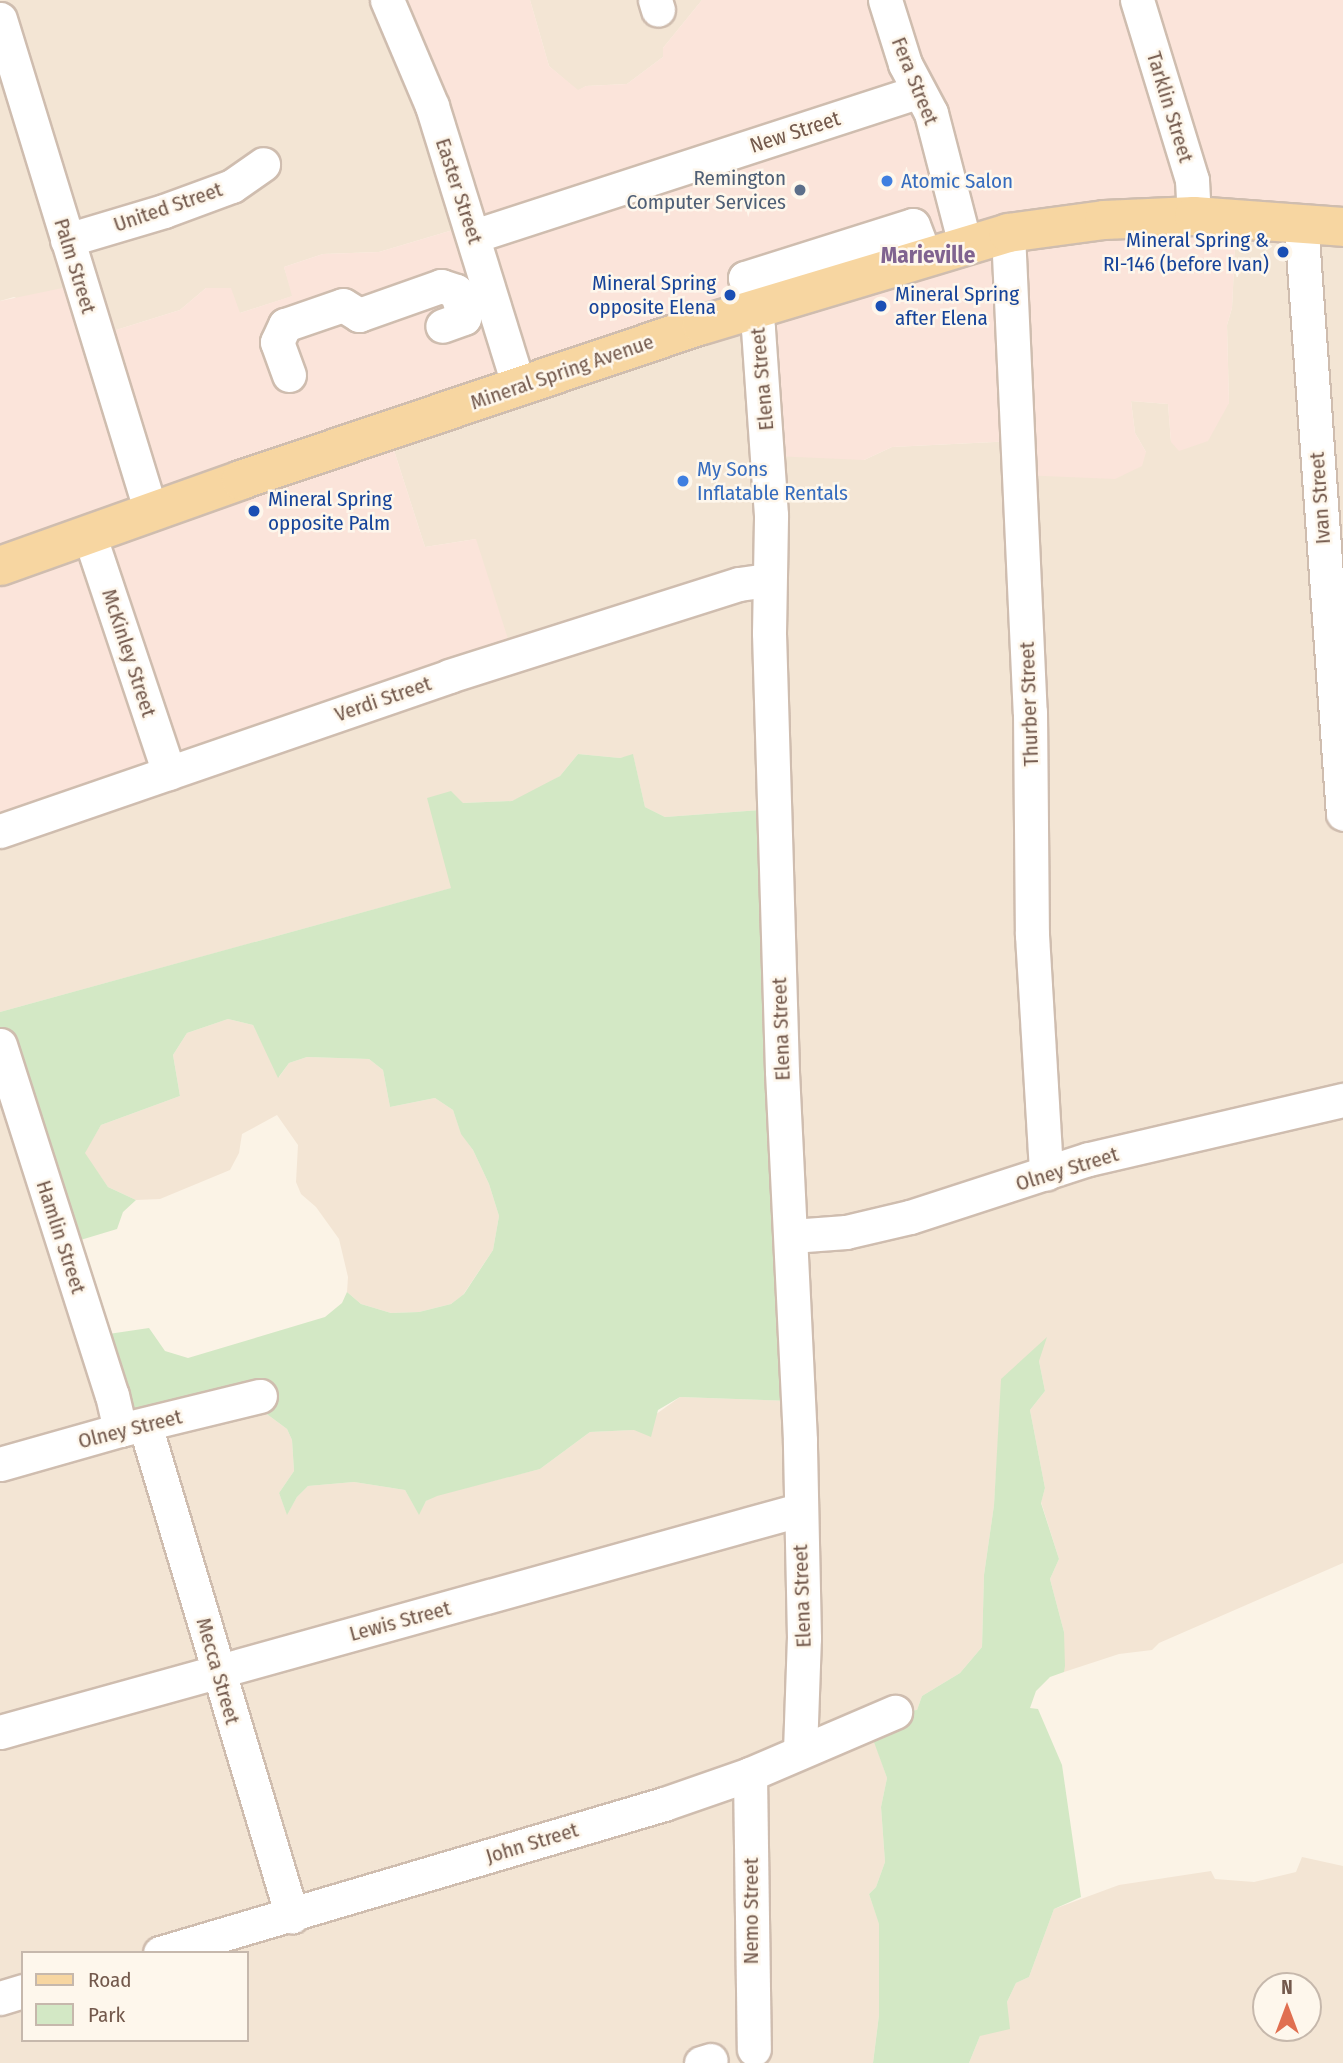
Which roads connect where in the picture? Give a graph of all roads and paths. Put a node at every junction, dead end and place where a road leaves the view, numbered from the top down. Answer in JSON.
{"nodes":[{"id":1,"x":387,"y":0,"type":"edge"},
{"id":2,"x":885,"y":0,"type":"edge"},
{"id":3,"x":1137,"y":0,"type":"edge"},
{"id":4,"x":0,"y":19,"type":"edge"},
{"id":5,"x":917,"y":92,"type":"junction"},
{"id":6,"x":263,"y":164,"type":"dead end"},
{"id":7,"x":1194,"y":216,"type":"junction"},
{"id":8,"x":1301,"y":223,"type":"junction"},
{"id":9,"x":1343,"y":226,"type":"edge"},
{"id":10,"x":1008,"y":233,"type":"junction"},
{"id":11,"x":474,"y":236,"type":"junction"},
{"id":12,"x":67,"y":240,"type":"junction"},
{"id":13,"x":965,"y":244,"type":"junction"},
{"id":14,"x":756,"y":308,"type":"junction"},
{"id":15,"x":442,"y":327,"type":"dead end"},
{"id":16,"x":289,"y":375,"type":"dead end"},
{"id":17,"x":519,"y":387,"type":"junction"},
{"id":18,"x":150,"y":512,"type":"junction"},
{"id":19,"x":89,"y":534,"type":"junction"},
{"id":20,"x":0,"y":566,"type":"edge"},
{"id":21,"x":769,"y":580,"type":"junction"},
{"id":22,"x":169,"y":773,"type":"junction"},
{"id":23,"x":1343,"y":814,"type":"edge"},
{"id":24,"x":0,"y":831,"type":"edge"},
{"id":25,"x":0,"y":1045,"type":"edge"},
{"id":26,"x":1343,"y":1100,"type":"edge"},
{"id":27,"x":1046,"y":1174,"type":"junction"},
{"id":28,"x":792,"y":1236,"type":"junction"},
{"id":29,"x":260,"y":1396,"type":"dead end"},
{"id":30,"x":132,"y":1428,"type":"junction"},
{"id":31,"x":0,"y":1464,"type":"edge"},
{"id":32,"x":799,"y":1510,"type":"junction"},
{"id":33,"x":218,"y":1671,"type":"junction"},
{"id":34,"x":895,"y":1712,"type":"dead end"},
{"id":35,"x":0,"y":1732,"type":"edge"},
{"id":36,"x":800,"y":1751,"type":"junction"},
{"id":37,"x":750,"y":1774,"type":"junction"},
{"id":38,"x":292,"y":1916,"type":"junction"},
{"id":39,"x":167,"y":1951,"type":"edge"},
{"id":40,"x":21,"y":1993,"type":"edge"},
{"id":41,"x":0,"y":1998,"type":"edge"},
{"id":42,"x":754,"y":2049,"type":"dead end"}],
"edges":[{"from":1,"to":11,"type":"street","name":"Easter Street"},
{"from":2,"to":5,"type":"street","name":"Fera Street"},
{"from":3,"to":7,"type":"street","name":"Tarklin Street"},
{"from":4,"to":12,"type":"street","name":"Palm Street"},
{"from":5,"to":11,"type":"street","name":"New Street"},
{"from":5,"to":13,"type":"street","name":"Fera Street"},
{"from":6,"to":12,"type":"street","name":"United Street"},
{"from":7,"to":8,"type":"main road","name":"Mineral Spring Avenue"},
{"from":7,"to":10,"type":"main road","name":"Mineral Spring Avenue"},
{"from":8,"to":9,"type":"main road","name":"Mineral Spring Avenue"},
{"from":8,"to":23,"type":"street","name":"Ivan Street"},
{"from":10,"to":13,"type":"main road","name":"Mineral Spring Avenue"},
{"from":10,"to":27,"type":"street","name":"Thurber Street"},
{"from":11,"to":17,"type":"street","name":"Easter Street"},
{"from":12,"to":18,"type":"street","name":"Palm Street"},
{"from":13,"to":14,"type":"main road","name":"Mineral Spring Avenue"},
{"from":14,"to":17,"type":"main road","name":"Mineral Spring Avenue"},
{"from":14,"to":21,"type":"street","name":"Elena Street"},
{"from":15,"to":16,"type":"street"},
{"from":17,"to":18,"type":"main road","name":"Mineral Spring Avenue"},
{"from":18,"to":19,"type":"main road","name":"Mineral Spring Avenue"},
{"from":19,"to":20,"type":"main road","name":"Mineral Spring Avenue"},
{"from":19,"to":22,"type":"street","name":"McKinley Street"},
{"from":21,"to":22,"type":"street","name":"Verdi Street"},
{"from":21,"to":28,"type":"street","name":"Elena Street"},
{"from":22,"to":24,"type":"street","name":"Verdi Street"},
{"from":25,"to":30,"type":"street","name":"Hamlin Street"},
{"from":26,"to":27,"type":"street","name":"Olney Street"},
{"from":27,"to":28,"type":"street","name":"Olney Street"},
{"from":28,"to":32,"type":"street","name":"Elena Street"},
{"from":29,"to":30,"type":"street","name":"Olney Street"},
{"from":30,"to":31,"type":"street","name":"Olney Street"},
{"from":30,"to":33,"type":"street","name":"Mecca Street"},
{"from":32,"to":33,"type":"street","name":"Lewis Street"},
{"from":32,"to":36,"type":"street","name":"Elena Street"},
{"from":33,"to":35,"type":"street","name":"Lewis Street"},
{"from":33,"to":38,"type":"street","name":"Mecca Street"},
{"from":34,"to":36,"type":"street","name":"John Street"},
{"from":36,"to":37,"type":"street","name":"John Street"},
{"from":37,"to":38,"type":"street","name":"John Street"},
{"from":37,"to":42,"type":"street","name":"Nemo Street"},
{"from":38,"to":39,"type":"street","name":"John Street"},
{"from":40,"to":41,"type":"street"}]}
